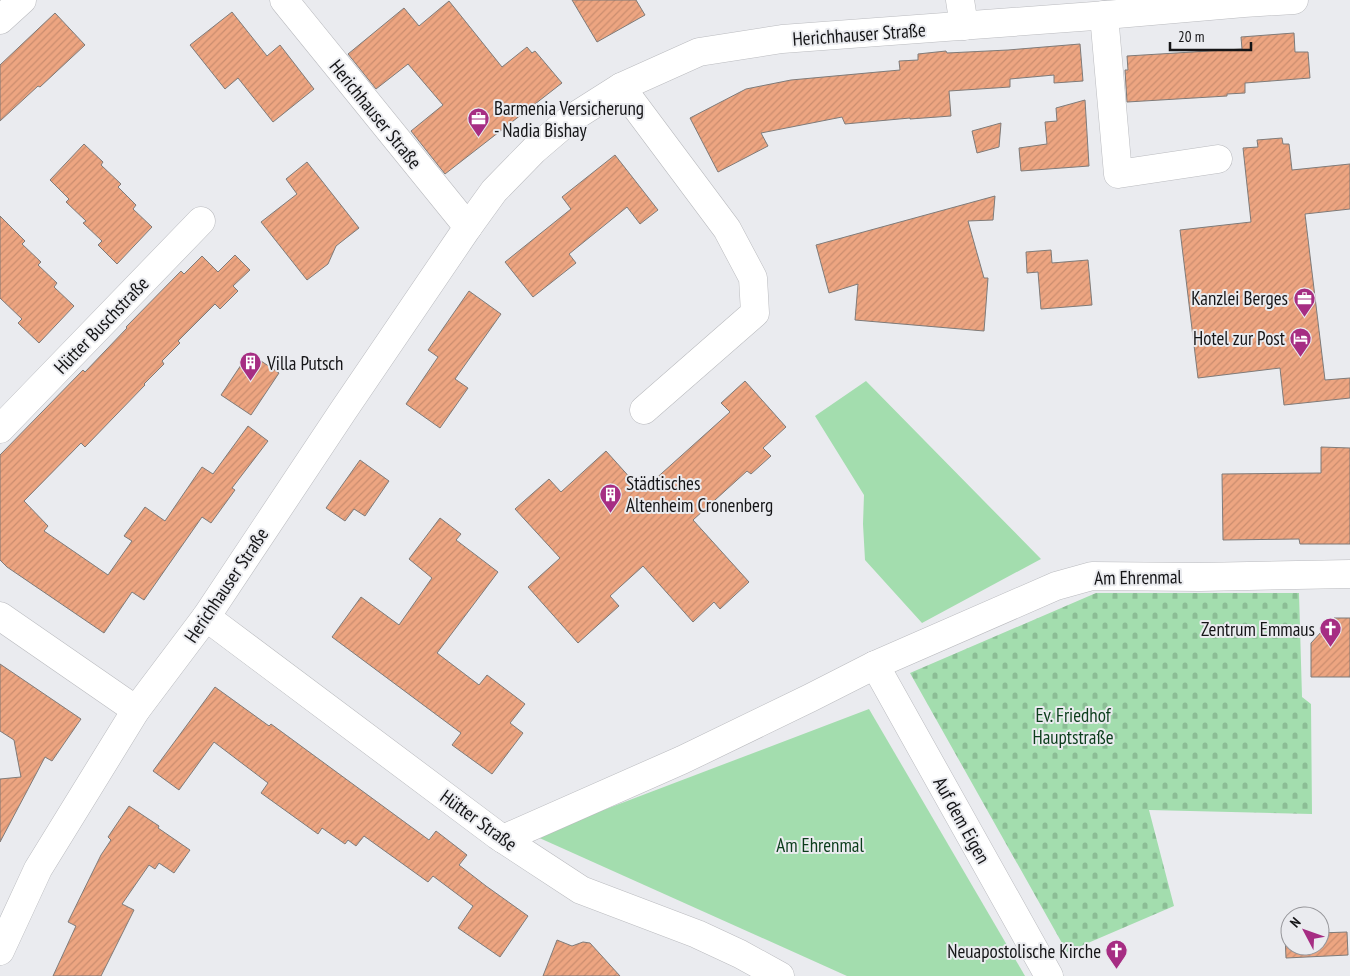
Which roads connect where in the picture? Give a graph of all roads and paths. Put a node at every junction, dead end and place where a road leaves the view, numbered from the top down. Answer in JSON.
{"nodes":[{"id":1,"x":22,"y":0,"type":"edge"},
{"id":2,"x":284,"y":0,"type":"edge"},
{"id":3,"x":1294,"y":0,"type":"edge"},
{"id":4,"x":962,"y":13,"type":"edge"},
{"id":5,"x":1104,"y":15,"type":"junction"},
{"id":6,"x":0,"y":20,"type":"edge"},
{"id":7,"x":621,"y":87,"type":"junction"},
{"id":8,"x":1218,"y":159,"type":"dead end"},
{"id":9,"x":201,"y":221,"type":"dead end"},
{"id":10,"x":468,"y":227,"type":"junction"},
{"id":11,"x":644,"y":410,"type":"dead end"},
{"id":12,"x":0,"y":429,"type":"edge"},
{"id":13,"x":1350,"y":574,"type":"edge"},
{"id":14,"x":0,"y":616,"type":"edge"},
{"id":15,"x":206,"y":617,"type":"junction"},
{"id":16,"x":875,"y":665,"type":"junction"},
{"id":17,"x":136,"y":710,"type":"junction"},
{"id":18,"x":502,"y":839,"type":"junction"},
{"id":19,"x":0,"y":951,"type":"edge"},
{"id":20,"x":780,"y":976,"type":"edge"},
{"id":21,"x":1049,"y":976,"type":"edge"}],
"edges":[{"from":1,"to":6,"type":"street"},
{"from":2,"to":10,"type":"street","name":"Herichhauser Straße"},
{"from":3,"to":5,"type":"street","name":"Herichhauser Straße"},
{"from":4,"to":5,"type":"street","name":"Herichhauser Straße"},
{"from":4,"to":7,"type":"street","name":"Herichhauser Straße"},
{"from":5,"to":8,"type":"street"},
{"from":7,"to":10,"type":"street","name":"Herichhauser Straße"},
{"from":7,"to":11,"type":"street"},
{"from":9,"to":12,"type":"street","name":"Hütter Buschstraße"},
{"from":10,"to":15,"type":"street","name":"Herichhauser Straße"},
{"from":13,"to":16,"type":"street","name":"Am Ehrenmal"},
{"from":14,"to":17,"type":"street"},
{"from":15,"to":17,"type":"street","name":"Herichhauser Straße"},
{"from":15,"to":18,"type":"street","name":"Hütter Straße"},
{"from":16,"to":18,"type":"street","name":"Am Ehrenmal"},
{"from":16,"to":21,"type":"street","name":"Auf dem Eigen"},
{"from":17,"to":19,"type":"street","name":"Herichhauser Straße"},
{"from":18,"to":20,"type":"street","name":"Hütter Straße"}]}
